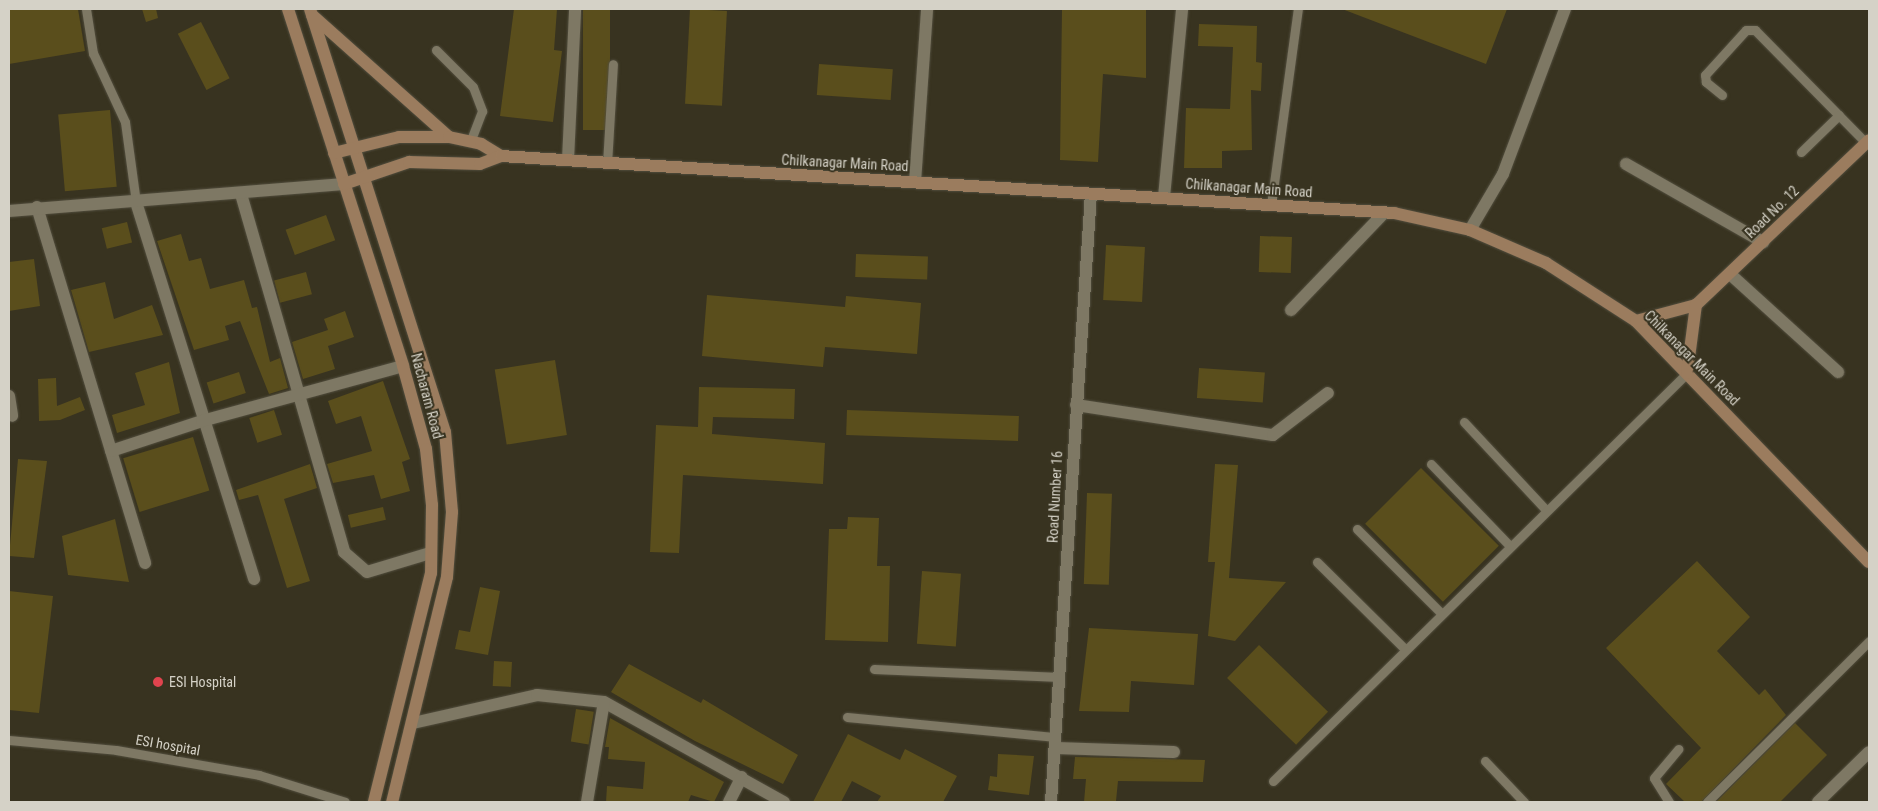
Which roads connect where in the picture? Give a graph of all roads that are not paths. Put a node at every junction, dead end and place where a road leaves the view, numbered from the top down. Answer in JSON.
{"nodes":[{"id":1,"x":86,"y":9,"type":"edge"},
{"id":2,"x":288,"y":9,"type":"edge"},
{"id":3,"x":575,"y":9,"type":"edge"},
{"id":4,"x":927,"y":9,"type":"edge"},
{"id":5,"x":1182,"y":9,"type":"edge"},
{"id":6,"x":1298,"y":9,"type":"edge"},
{"id":7,"x":1565,"y":9,"type":"edge"},
{"id":8,"x":311,"y":12,"type":"edge"},
{"id":9,"x":436,"y":50,"type":"dead end"},
{"id":10,"x":613,"y":64,"type":"dead end"},
{"id":11,"x":1722,"y":95,"type":"dead end"},
{"id":12,"x":1839,"y":115,"type":"junction"},
{"id":13,"x":449,"y":137,"type":"junction"},
{"id":14,"x":1868,"y":141,"type":"edge"},
{"id":15,"x":470,"y":142,"type":"junction"},
{"id":16,"x":353,"y":147,"type":"junction"},
{"id":17,"x":1801,"y":152,"type":"dead end"},
{"id":18,"x":334,"y":153,"type":"junction"},
{"id":19,"x":501,"y":156,"type":"junction"},
{"id":20,"x":568,"y":160,"type":"junction"},
{"id":21,"x":606,"y":164,"type":"junction"},
{"id":22,"x":1626,"y":164,"type":"dead end"},
{"id":23,"x":363,"y":177,"type":"junction"},
{"id":24,"x":914,"y":182,"type":"junction"},
{"id":25,"x":344,"y":184,"type":"junction"},
{"id":26,"x":241,"y":194,"type":"junction"},
{"id":27,"x":1091,"y":194,"type":"junction"},
{"id":28,"x":1164,"y":197,"type":"junction"},
{"id":29,"x":136,"y":202,"type":"junction"},
{"id":30,"x":1271,"y":205,"type":"junction"},
{"id":31,"x":37,"y":207,"type":"junction"},
{"id":32,"x":9,"y":211,"type":"edge"},
{"id":33,"x":1384,"y":213,"type":"junction"},
{"id":34,"x":1470,"y":230,"type":"junction"},
{"id":35,"x":1763,"y":242,"type":"junction"},
{"id":36,"x":1730,"y":274,"type":"junction"},
{"id":37,"x":1696,"y":305,"type":"junction"},
{"id":38,"x":1291,"y":310,"type":"dead end"},
{"id":39,"x":1636,"y":321,"type":"junction"},
{"id":40,"x":404,"y":366,"type":"junction"},
{"id":41,"x":1838,"y":372,"type":"dead end"},
{"id":42,"x":1687,"y":373,"type":"junction"},
{"id":43,"x":1328,"y":393,"type":"dead end"},
{"id":44,"x":298,"y":395,"type":"junction"},
{"id":45,"x":9,"y":396,"type":"edge"},
{"id":46,"x":1076,"y":405,"type":"junction"},
{"id":47,"x":12,"y":416,"type":"dead end"},
{"id":48,"x":202,"y":421,"type":"junction"},
{"id":49,"x":1464,"y":422,"type":"dead end"},
{"id":50,"x":111,"y":451,"type":"junction"},
{"id":51,"x":1431,"y":464,"type":"dead end"},
{"id":52,"x":1546,"y":510,"type":"junction"},
{"id":53,"x":1357,"y":529,"type":"dead end"},
{"id":54,"x":1510,"y":546,"type":"junction"},
{"id":55,"x":430,"y":553,"type":"junction"},
{"id":56,"x":1317,"y":562,"type":"dead end"},
{"id":57,"x":1869,"y":562,"type":"edge"},
{"id":58,"x":145,"y":563,"type":"dead end"},
{"id":59,"x":254,"y":579,"type":"dead end"},
{"id":60,"x":1441,"y":613,"type":"junction"},
{"id":61,"x":1869,"y":642,"type":"edge"},
{"id":62,"x":1405,"y":648,"type":"junction"},
{"id":63,"x":874,"y":669,"type":"dead end"},
{"id":64,"x":1060,"y":677,"type":"junction"},
{"id":65,"x":604,"y":702,"type":"junction"},
{"id":66,"x":847,"y":717,"type":"dead end"},
{"id":67,"x":413,"y":723,"type":"junction"},
{"id":68,"x":9,"y":740,"type":"edge"},
{"id":69,"x":1056,"y":743,"type":"junction"},
{"id":70,"x":1678,"y":749,"type":"dead end"},
{"id":71,"x":1174,"y":752,"type":"dead end"},
{"id":72,"x":1867,"y":758,"type":"edge"},
{"id":73,"x":1485,"y":761,"type":"dead end"},
{"id":74,"x":742,"y":777,"type":"junction"},
{"id":75,"x":1273,"y":781,"type":"dead end"},
{"id":76,"x":345,"y":802,"type":"edge"},
{"id":77,"x":374,"y":802,"type":"edge"},
{"id":78,"x":392,"y":802,"type":"edge"},
{"id":79,"x":587,"y":802,"type":"edge"},
{"id":80,"x":729,"y":802,"type":"edge"},
{"id":81,"x":784,"y":802,"type":"edge"},
{"id":82,"x":1051,"y":802,"type":"edge"},
{"id":83,"x":1524,"y":802,"type":"edge"},
{"id":84,"x":1668,"y":802,"type":"edge"},
{"id":85,"x":1707,"y":802,"type":"edge"},
{"id":86,"x":1818,"y":802,"type":"edge"}],
"edges":[{"from":1,"to":29,"type":"lane"},
{"from":2,"to":18,"type":"main road","name":"Nacharam Road"},
{"from":3,"to":20,"type":"street"},
{"from":4,"to":24,"type":"street"},
{"from":5,"to":28,"type":"street"},
{"from":6,"to":30,"type":"lane"},
{"from":7,"to":34,"type":"street"},
{"from":8,"to":13,"type":"main road"},
{"from":8,"to":16,"type":"main road","name":"Nacharam Road"},
{"from":9,"to":15,"type":"lane"},
{"from":10,"to":21,"type":"lane"},
{"from":11,"to":12,"type":"lane"},
{"from":12,"to":14,"type":"lane"},
{"from":12,"to":17,"type":"lane"},
{"from":13,"to":15,"type":"main road"},
{"from":13,"to":16,"type":"main road"},
{"from":14,"to":35,"type":"main road","name":"Road No. 12"},
{"from":15,"to":19,"type":"main road"},
{"from":16,"to":18,"type":"main road"},
{"from":16,"to":23,"type":"main road","name":"Nacharam Road"},
{"from":18,"to":25,"type":"main road","name":"Nacharam Road"},
{"from":19,"to":20,"type":"main road","name":"Chilkanagar Main Road"},
{"from":19,"to":23,"type":"main road"},
{"from":20,"to":21,"type":"main road","name":"Chilkanagar Main Road"},
{"from":21,"to":24,"type":"main road","name":"Chilkanagar Main Road"},
{"from":22,"to":35,"type":"street"},
{"from":23,"to":25,"type":"main road"},
{"from":23,"to":67,"type":"main road","name":"Nacharam Road"},
{"from":24,"to":27,"type":"main road","name":"Chilkanagar Main Road"},
{"from":25,"to":26,"type":"street"},
{"from":25,"to":40,"type":"main road","name":"Nacharam Road"},
{"from":26,"to":29,"type":"street"},
{"from":26,"to":44,"type":"street"},
{"from":27,"to":28,"type":"main road","name":"Chilkanagar Main Road"},
{"from":27,"to":46,"type":"street","name":"Road Number 16"},
{"from":28,"to":30,"type":"main road","name":"Chilkanagar Main Road"},
{"from":29,"to":31,"type":"street"},
{"from":29,"to":48,"type":"street"},
{"from":30,"to":33,"type":"main road","name":"Chilkanagar Main Road"},
{"from":31,"to":32,"type":"street"},
{"from":31,"to":50,"type":"street"},
{"from":33,"to":34,"type":"main road","name":"Chilkanagar Main Road"},
{"from":33,"to":38,"type":"street"},
{"from":34,"to":39,"type":"main road","name":"Chilkanagar Main Road"},
{"from":35,"to":36,"type":"main road","name":"Road No. 12"},
{"from":36,"to":37,"type":"main road","name":"Road No. 12"},
{"from":36,"to":41,"type":"street"},
{"from":37,"to":39,"type":"main road"},
{"from":37,"to":42,"type":"main road"},
{"from":39,"to":42,"type":"main road","name":"Chilkanagar Main Road"},
{"from":40,"to":44,"type":"street"},
{"from":40,"to":55,"type":"main road","name":"Nacharam Road"},
{"from":42,"to":52,"type":"lane"},
{"from":42,"to":57,"type":"main road","name":"Chilkanagar Main Road"},
{"from":43,"to":46,"type":"street"},
{"from":44,"to":48,"type":"street"},
{"from":44,"to":55,"type":"street"},
{"from":45,"to":47,"type":"street"},
{"from":46,"to":64,"type":"street","name":"Road Number 16"},
{"from":48,"to":50,"type":"street"},
{"from":48,"to":59,"type":"street"},
{"from":49,"to":52,"type":"lane"},
{"from":50,"to":58,"type":"street"},
{"from":51,"to":54,"type":"lane"},
{"from":52,"to":54,"type":"lane"},
{"from":53,"to":60,"type":"lane"},
{"from":54,"to":60,"type":"lane"},
{"from":55,"to":77,"type":"main road","name":"Nacharam Road"},
{"from":56,"to":62,"type":"lane"},
{"from":60,"to":62,"type":"lane"},
{"from":61,"to":85,"type":"lane"},
{"from":62,"to":75,"type":"lane"},
{"from":63,"to":64,"type":"lane"},
{"from":64,"to":69,"type":"street","name":"Road Number 16"},
{"from":65,"to":67,"type":"street"},
{"from":65,"to":74,"type":"street"},
{"from":65,"to":79,"type":"street"},
{"from":66,"to":69,"type":"lane"},
{"from":67,"to":78,"type":"main road","name":"Nacharam Road"},
{"from":68,"to":76,"type":"lane","name":"ESI hospital"},
{"from":69,"to":71,"type":"street"},
{"from":69,"to":82,"type":"street","name":"Road Number 16"},
{"from":70,"to":84,"type":"lane"},
{"from":72,"to":86,"type":"street"},
{"from":73,"to":83,"type":"lane"},
{"from":74,"to":80,"type":"street"},
{"from":74,"to":81,"type":"street"}]}
